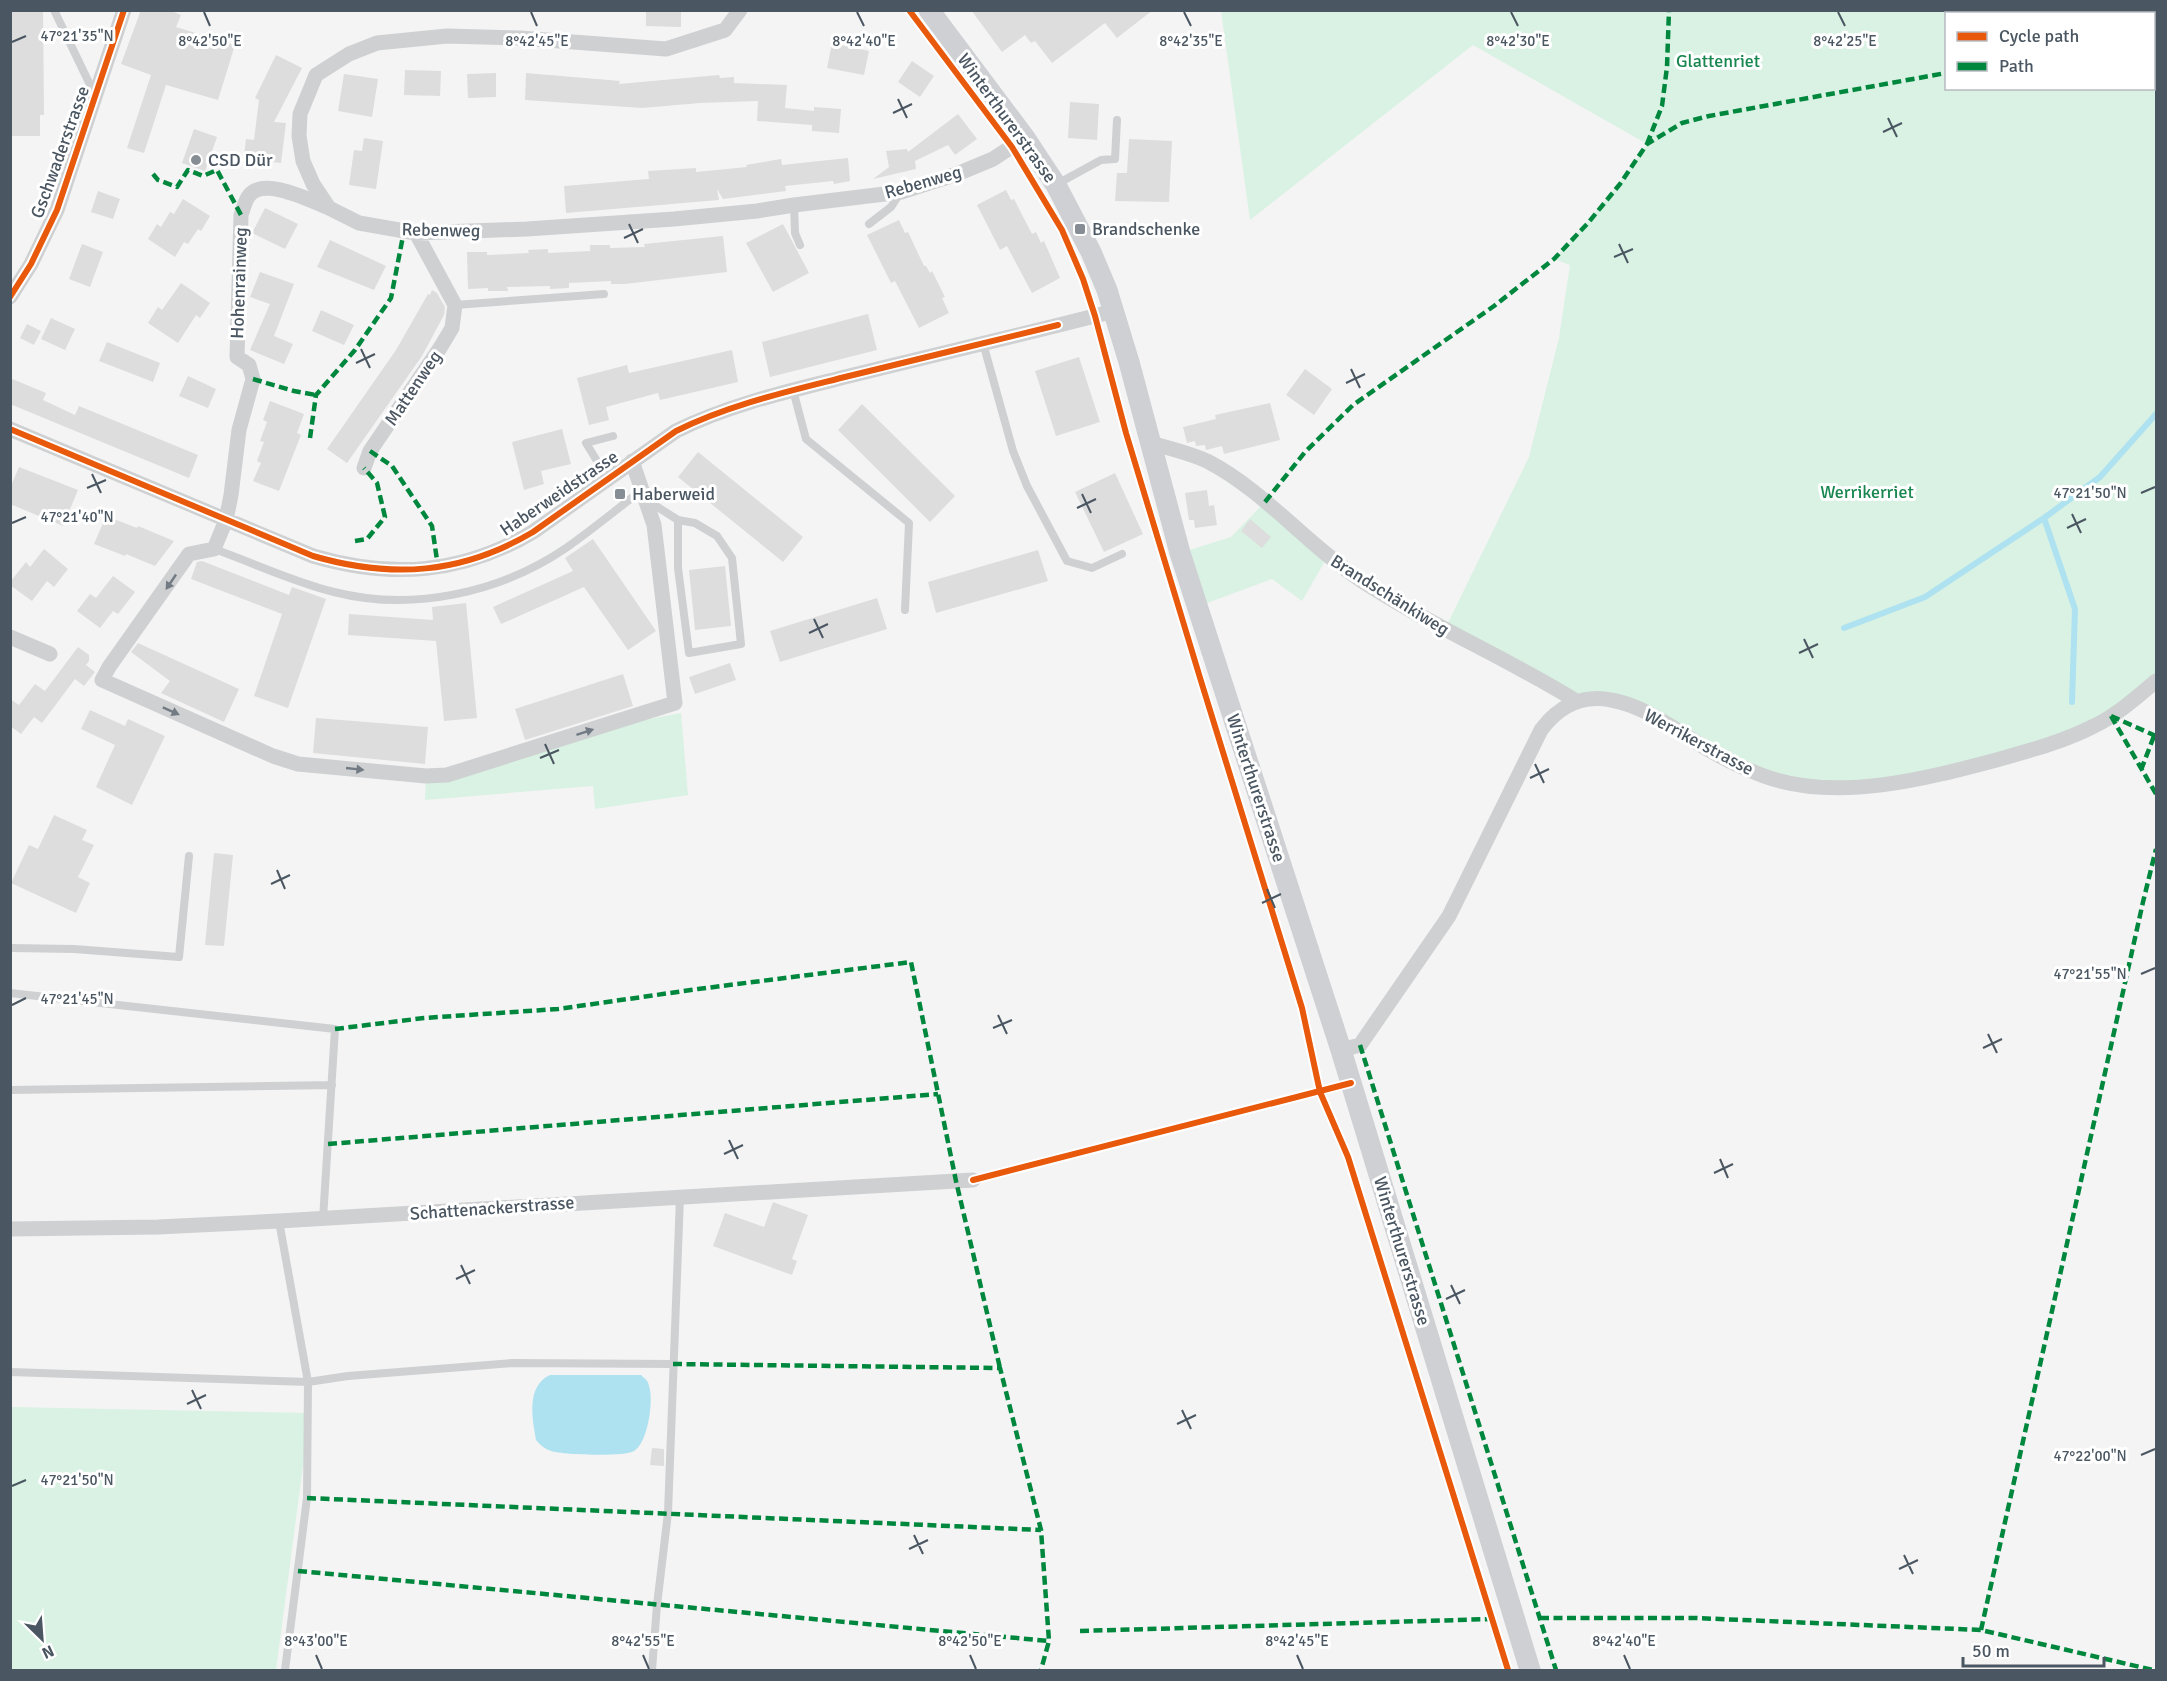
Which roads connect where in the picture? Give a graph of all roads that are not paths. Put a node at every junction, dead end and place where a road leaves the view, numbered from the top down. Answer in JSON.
{"nodes":[{"id":1,"x":54,"y":10,"type":"edge"},
{"id":2,"x":124,"y":10,"type":"edge"},
{"id":3,"x":740,"y":10,"type":"edge"},
{"id":4,"x":929,"y":10,"type":"edge"},
{"id":5,"x":96,"y":96,"type":"junction"},
{"id":6,"x":1117,"y":120,"type":"dead end"},
{"id":7,"x":1025,"y":138,"type":"junction"},
{"id":8,"x":1056,"y":185,"type":"junction"},
{"id":9,"x":901,"y":192,"type":"junction"},
{"id":10,"x":794,"y":205,"type":"junction"},
{"id":11,"x":329,"y":208,"type":"junction"},
{"id":12,"x":869,"y":224,"type":"dead end"},
{"id":13,"x":416,"y":233,"type":"junction"},
{"id":14,"x":800,"y":245,"type":"dead end"},
{"id":15,"x":604,"y":294,"type":"dead end"},
{"id":16,"x":10,"y":297,"type":"edge"},
{"id":17,"x":455,"y":305,"type":"junction"},
{"id":18,"x":1114,"y":310,"type":"junction"},
{"id":19,"x":983,"y":343,"type":"junction"},
{"id":20,"x":793,"y":390,"type":"junction"},
{"id":21,"x":10,"y":429,"type":"edge"},
{"id":22,"x":613,"y":436,"type":"dead end"},
{"id":23,"x":1150,"y":443,"type":"junction"},
{"id":24,"x":632,"y":461,"type":"junction"},
{"id":25,"x":364,"y":468,"type":"dead end"},
{"id":26,"x":608,"y":479,"type":"junction"},
{"id":27,"x":645,"y":495,"type":"junction"},
{"id":28,"x":226,"y":520,"type":"junction"},
{"id":29,"x":678,"y":520,"type":"junction"},
{"id":30,"x":214,"y":549,"type":"junction"},
{"id":31,"x":1122,"y":554,"type":"dead end"},
{"id":32,"x":905,"y":610,"type":"dead end"},
{"id":33,"x":10,"y":637,"type":"edge"},
{"id":34,"x":50,"y":654,"type":"dead end"},
{"id":35,"x":2157,"y":681,"type":"edge"},
{"id":36,"x":1576,"y":701,"type":"junction"},
{"id":37,"x":189,"y":856,"type":"dead end"},
{"id":38,"x":10,"y":948,"type":"edge"},
{"id":39,"x":10,"y":993,"type":"edge"},
{"id":40,"x":1341,"y":1050,"type":"junction"},
{"id":41,"x":332,"y":1085,"type":"junction"},
{"id":42,"x":10,"y":1090,"type":"edge"},
{"id":43,"x":974,"y":1180,"type":"dead end"},
{"id":44,"x":680,"y":1197,"type":"junction"},
{"id":45,"x":323,"y":1219,"type":"junction"},
{"id":46,"x":279,"y":1221,"type":"junction"},
{"id":47,"x":10,"y":1229,"type":"edge"},
{"id":48,"x":673,"y":1364,"type":"junction"},
{"id":49,"x":10,"y":1372,"type":"edge"},
{"id":50,"x":308,"y":1382,"type":"junction"},
{"id":51,"x":285,"y":1671,"type":"edge"},
{"id":52,"x":652,"y":1671,"type":"edge"},
{"id":53,"x":1530,"y":1671,"type":"edge"}],
"edges":[{"from":1,"to":5,"type":"lane"},
{"from":2,"to":5,"type":"street","name":"Gschwaderstrasse"},
{"from":3,"to":11,"type":"street","name":"Rebenweg"},
{"from":4,"to":7,"type":"main road","name":"Winterthurerstrasse"},
{"from":5,"to":16,"type":"street","name":"Gschwaderstrasse"},
{"from":6,"to":8,"type":"lane"},
{"from":7,"to":8,"type":"main road","name":"Winterthurerstrasse"},
{"from":7,"to":9,"type":"street","name":"Rebenweg"},
{"from":8,"to":18,"type":"main road","name":"Winterthurerstrasse"},
{"from":9,"to":10,"type":"street","name":"Rebenweg"},
{"from":9,"to":12,"type":"lane"},
{"from":10,"to":13,"type":"street","name":"Rebenweg"},
{"from":10,"to":14,"type":"lane"},
{"from":11,"to":13,"type":"street","name":"Rebenweg"},
{"from":11,"to":28,"type":"street","name":"Hohenrainweg"},
{"from":13,"to":17,"type":"street"},
{"from":15,"to":17,"type":"lane"},
{"from":17,"to":25,"type":"street","name":"Mattenweg"},
{"from":18,"to":19,"type":"street","name":"Haberweidstrasse"},
{"from":18,"to":23,"type":"main road","name":"Winterthurerstrasse"},
{"from":19,"to":20,"type":"street","name":"Haberweidstrasse"},
{"from":19,"to":31,"type":"lane"},
{"from":20,"to":24,"type":"street","name":"Haberweidstrasse"},
{"from":20,"to":32,"type":"lane"},
{"from":21,"to":28,"type":"street","name":"Haberweidstrasse"},
{"from":22,"to":26,"type":"lane"},
{"from":23,"to":36,"type":"street","name":"Brandschänkiweg"},
{"from":23,"to":40,"type":"main road","name":"Winterthurerstrasse"},
{"from":24,"to":26,"type":"street","name":"Haberweidstrasse"},
{"from":24,"to":27,"type":"street","name":"Haberweidstrasse"},
{"from":26,"to":28,"type":"street","name":"Haberweidstrasse"},
{"from":27,"to":29,"type":"lane"},
{"from":27,"to":30,"type":"lane"},
{"from":30,"to":27,"type":"street","name":"Haberweidstrasse","one_way":true},
{"from":28,"to":30,"type":"street"},
{"from":29,"to":29,"type":"lane"},
{"from":33,"to":34,"type":"street"},
{"from":35,"to":36,"type":"street","name":"Werrikerstrasse"},
{"from":36,"to":40,"type":"street","name":"Werrikerstrasse"},
{"from":37,"to":38,"type":"lane"},
{"from":39,"to":41,"type":"lane"},
{"from":40,"to":53,"type":"main road","name":"Winterthurerstrasse"},
{"from":41,"to":42,"type":"lane"},
{"from":41,"to":45,"type":"lane"},
{"from":43,"to":44,"type":"street","name":"Schattenackerstrasse"},
{"from":44,"to":45,"type":"street","name":"Schattenackerstrasse"},
{"from":44,"to":48,"type":"lane"},
{"from":45,"to":46,"type":"street","name":"Schattenackerstrasse"},
{"from":46,"to":47,"type":"street","name":"Schattenackerstrasse"},
{"from":46,"to":50,"type":"lane"},
{"from":48,"to":50,"type":"lane"},
{"from":48,"to":52,"type":"lane"},
{"from":49,"to":50,"type":"lane"},
{"from":50,"to":51,"type":"lane"}]}
